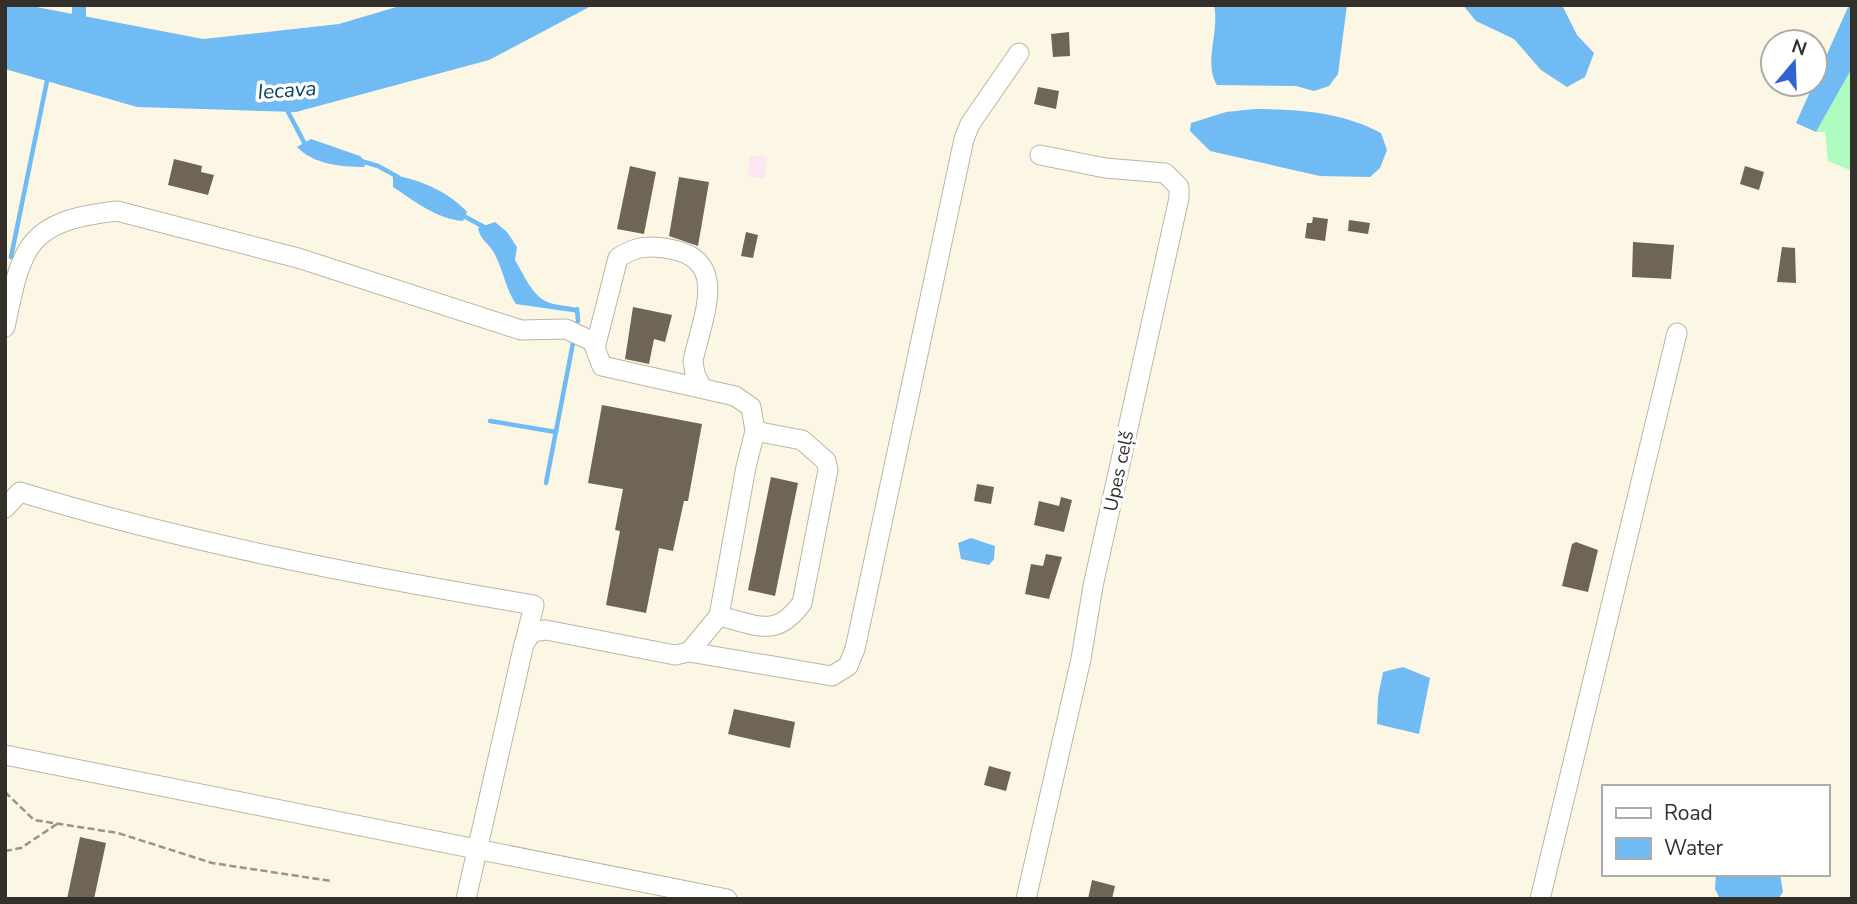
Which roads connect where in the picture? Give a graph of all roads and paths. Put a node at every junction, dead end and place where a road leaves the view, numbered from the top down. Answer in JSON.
{"nodes":[{"id":1,"x":1018,"y":53,"type":"dead end"},
{"id":2,"x":1040,"y":155,"type":"dead end"},
{"id":3,"x":5,"y":327,"type":"edge"},
{"id":4,"x":1677,"y":332,"type":"dead end"},
{"id":5,"x":596,"y":342,"type":"junction"},
{"id":6,"x":702,"y":388,"type":"junction"},
{"id":7,"x":755,"y":431,"type":"junction"},
{"id":8,"x":5,"y":509,"type":"edge"},
{"id":9,"x":719,"y":617,"type":"junction"},
{"id":10,"x":524,"y":644,"type":"junction"},
{"id":11,"x":689,"y":652,"type":"junction"},
{"id":12,"x":5,"y":755,"type":"edge"},
{"id":13,"x":5,"y":792,"type":"edge"},
{"id":14,"x":61,"y":822,"type":"junction"},
{"id":15,"x":476,"y":849,"type":"junction"},
{"id":16,"x":5,"y":851,"type":"edge"},
{"id":17,"x":331,"y":881,"type":"dead end"},
{"id":18,"x":466,"y":899,"type":"edge"},
{"id":19,"x":727,"y":899,"type":"edge"},
{"id":20,"x":1026,"y":899,"type":"edge"},
{"id":21,"x":1540,"y":899,"type":"edge"}],
"edges":[{"from":1,"to":11,"type":"street"},
{"from":2,"to":20,"type":"street","name":"Upes ceļš"},
{"from":3,"to":5,"type":"street"},
{"from":4,"to":21,"type":"street"},
{"from":5,"to":6,"type":"street"},
{"from":5,"to":6,"type":"street"},
{"from":6,"to":7,"type":"street"},
{"from":7,"to":9,"type":"street"},
{"from":7,"to":9,"type":"street"},
{"from":8,"to":10,"type":"street"},
{"from":9,"to":11,"type":"street"},
{"from":10,"to":11,"type":"street"},
{"from":10,"to":15,"type":"street"},
{"from":12,"to":15,"type":"street"},
{"from":13,"to":14,"type":"path"},
{"from":14,"to":16,"type":"path"},
{"from":14,"to":17,"type":"path"},
{"from":15,"to":18,"type":"street"},
{"from":15,"to":19,"type":"street"}]}
